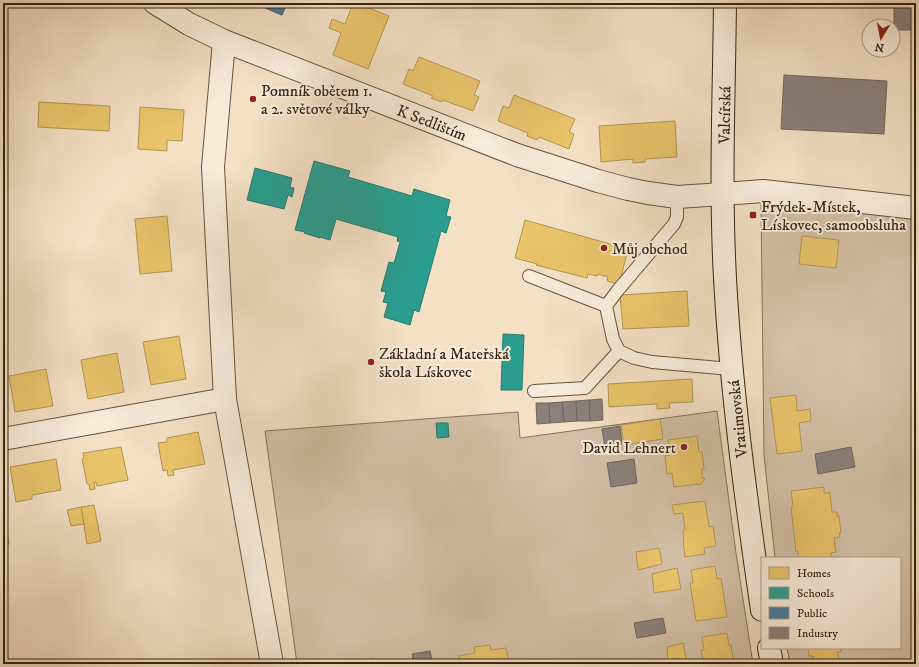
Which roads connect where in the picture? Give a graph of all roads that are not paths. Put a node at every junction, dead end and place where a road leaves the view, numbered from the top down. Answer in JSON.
{"nodes":[{"id":1,"x":155,"y":3,"type":"edge"},
{"id":2,"x":725,"y":3,"type":"edge"},
{"id":3,"x":224,"y":41,"type":"junction"},
{"id":4,"x":723,"y":194,"type":"junction"},
{"id":5,"x":677,"y":196,"type":"junction"},
{"id":6,"x":916,"y":208,"type":"edge"},
{"id":7,"x":723,"y":227,"type":"joint"},
{"id":8,"x":529,"y":276,"type":"dead end"},
{"id":9,"x":606,"y":306,"type":"junction"},
{"id":10,"x":619,"y":351,"type":"junction"},
{"id":11,"x":731,"y":369,"type":"junction"},
{"id":12,"x":534,"y":391,"type":"dead end"},
{"id":13,"x":225,"y":399,"type":"junction"},
{"id":14,"x":3,"y":439,"type":"edge"},
{"id":15,"x":761,"y":603,"type":"edge"},
{"id":16,"x":769,"y":649,"type":"edge"},
{"id":17,"x":272,"y":664,"type":"edge"},
{"id":18,"x":772,"y":664,"type":"edge"}],
"edges":[{"from":1,"to":3,"type":"street","name":"K Sedlištím"},
{"from":2,"to":4,"type":"street","name":"Valcířská"},
{"from":3,"to":5,"type":"street","name":"K Sedlištím"},
{"from":3,"to":13,"type":"street"},
{"from":4,"to":5,"type":"street","name":"K Sedlištím"},
{"from":4,"to":6,"type":"street","name":"K Sedlištím"},
{"from":4,"to":7,"type":"street","name":"Valcířská"},
{"from":5,"to":9,"type":"lane"},
{"from":7,"to":11,"type":"street","name":"Vratimovská"},
{"from":8,"to":9,"type":"lane"},
{"from":9,"to":10,"type":"lane"},
{"from":10,"to":11,"type":"lane"},
{"from":10,"to":12,"type":"lane"},
{"from":11,"to":15,"type":"street","name":"Vratimovská"},
{"from":13,"to":14,"type":"street"},
{"from":13,"to":17,"type":"street"},
{"from":16,"to":18,"type":"street"}]}
